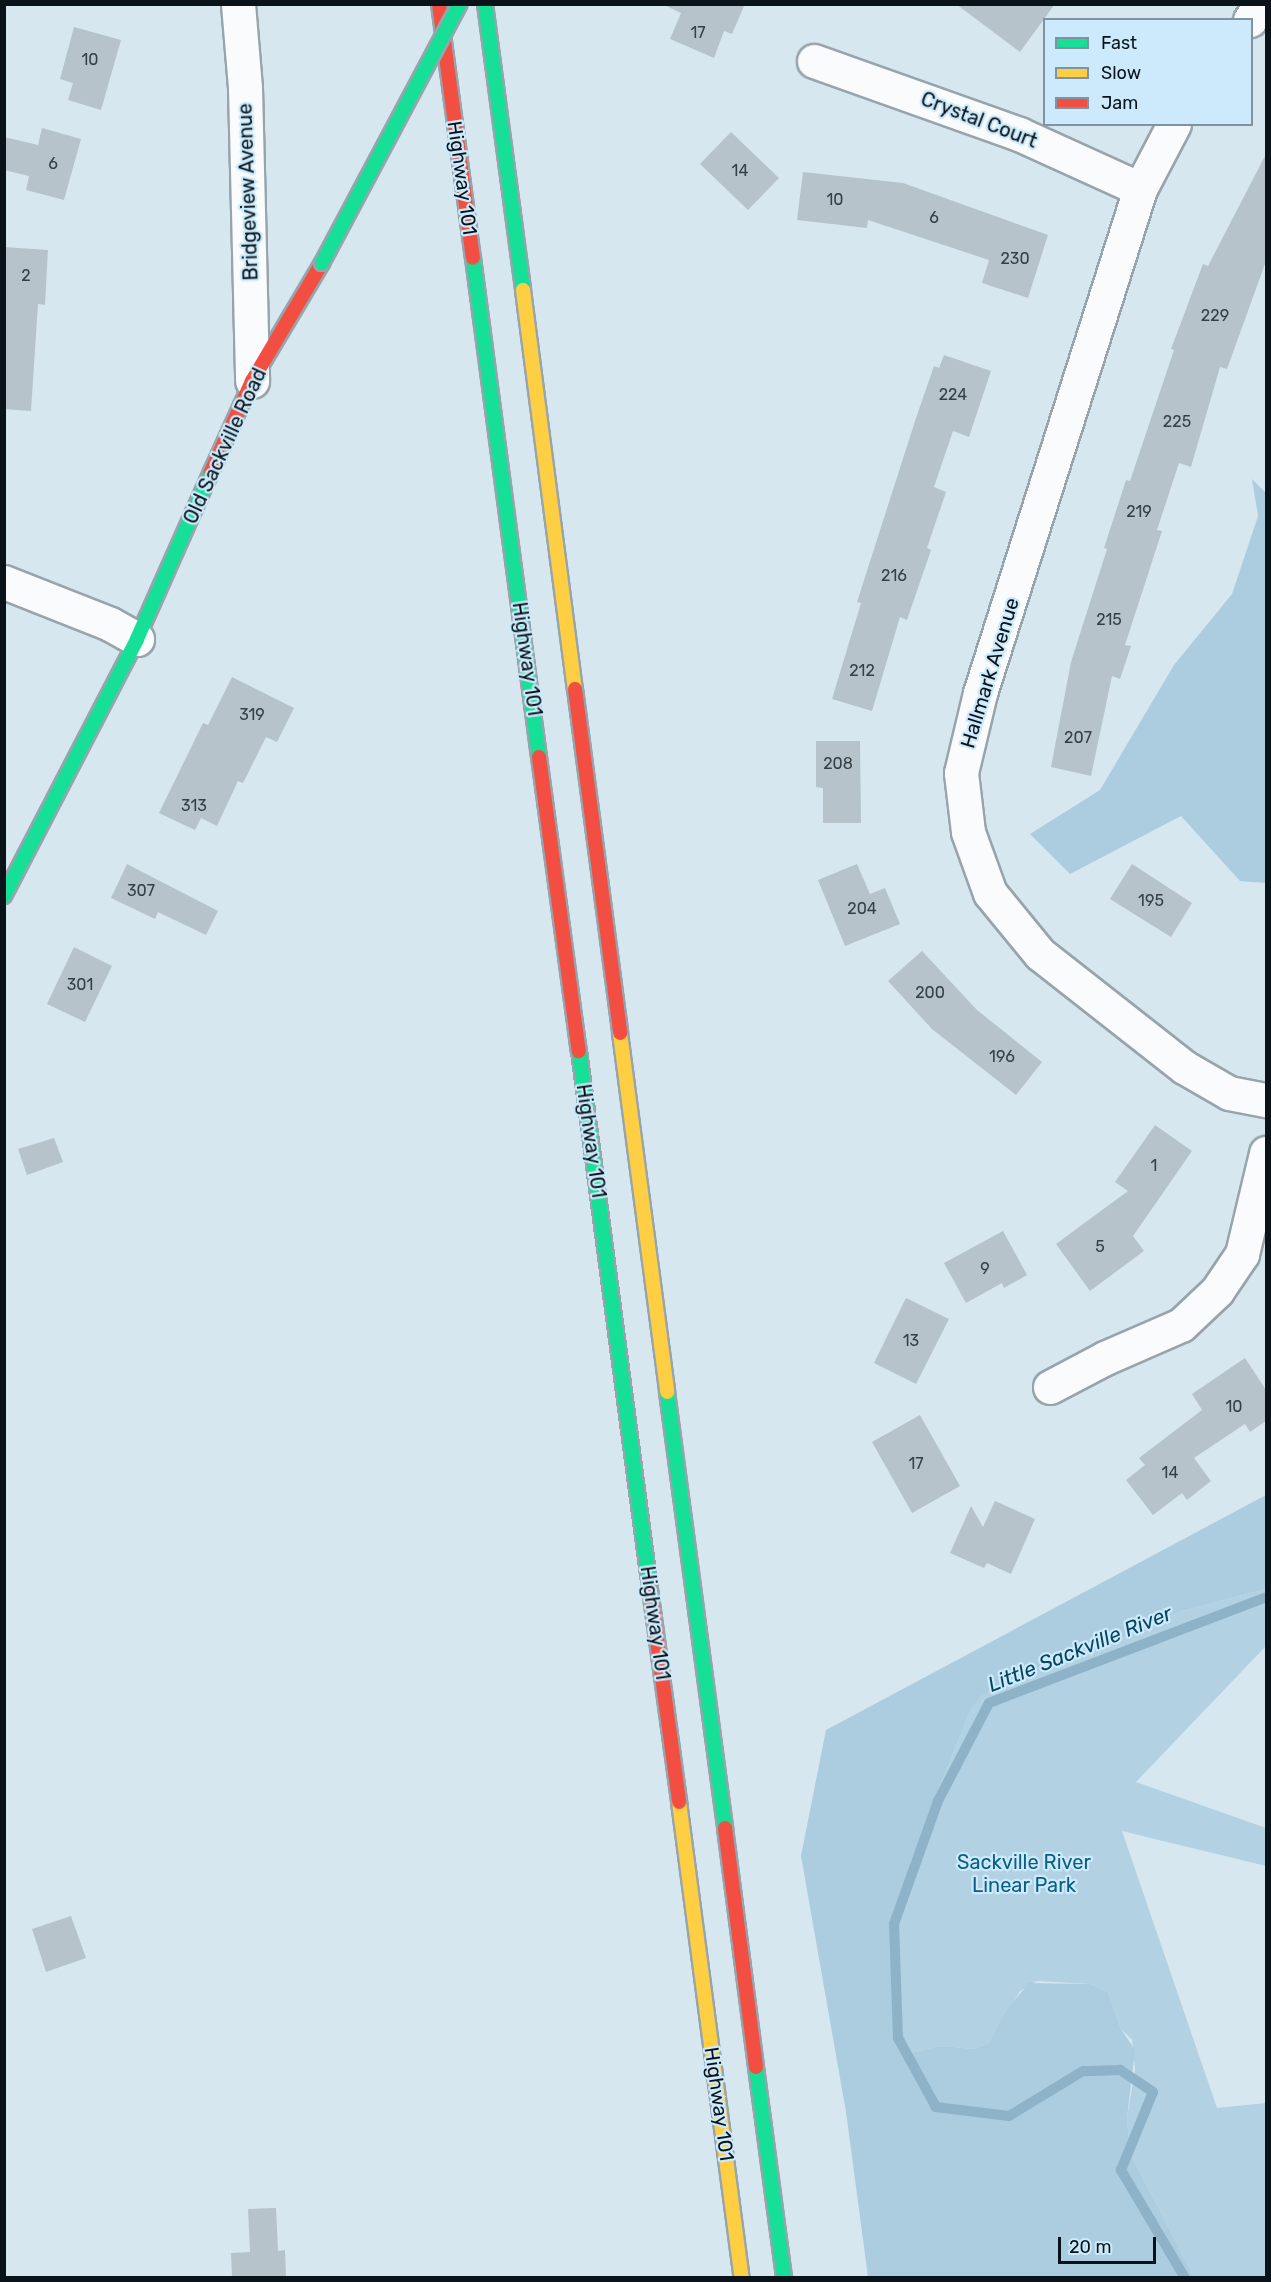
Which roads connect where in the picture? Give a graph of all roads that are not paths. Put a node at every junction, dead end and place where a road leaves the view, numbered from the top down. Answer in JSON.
{"nodes":[{"id":1,"x":238,"y":4,"type":"edge"},
{"id":2,"x":439,"y":4,"type":"edge"},
{"id":3,"x":460,"y":4,"type":"edge"},
{"id":4,"x":485,"y":4,"type":"edge"},
{"id":5,"x":1261,"y":4,"type":"edge"},
{"id":6,"x":1251,"y":18,"type":"edge"},
{"id":7,"x":814,"y":62,"type":"dead end"},
{"id":8,"x":1173,"y":126,"type":"edge"},
{"id":9,"x":1140,"y":189,"type":"junction"},
{"id":10,"x":252,"y":381,"type":"junction"},
{"id":11,"x":4,"y":582,"type":"edge"},
{"id":12,"x":137,"y":639,"type":"junction"},
{"id":13,"x":4,"y":896,"type":"edge"},
{"id":14,"x":1266,"y":1100,"type":"edge"},
{"id":15,"x":1266,"y":1154,"type":"edge"},
{"id":16,"x":1050,"y":1388,"type":"dead end"},
{"id":17,"x":742,"y":2277,"type":"edge"},
{"id":18,"x":784,"y":2277,"type":"edge"}],
"edges":[{"from":1,"to":10,"type":"street","name":"Bridgeview Avenue"},
{"from":2,"to":17,"type":"main road","name":"Highway 101"},
{"from":3,"to":10,"type":"main road","name":"Old Sackville Road","bridge":true},
{"from":4,"to":18,"type":"main road"},
{"from":5,"to":6,"type":"street"},
{"from":7,"to":9,"type":"street","name":"Crystal Court"},
{"from":8,"to":9,"type":"street","name":"Hallmark Avenue"},
{"from":9,"to":14,"type":"street","name":"Hallmark Avenue"},
{"from":10,"to":12,"type":"main road","name":"Old Sackville Road"},
{"from":11,"to":12,"type":"street"},
{"from":12,"to":13,"type":"main road","name":"Old Sackville Road"},
{"from":15,"to":16,"type":"street"}]}
